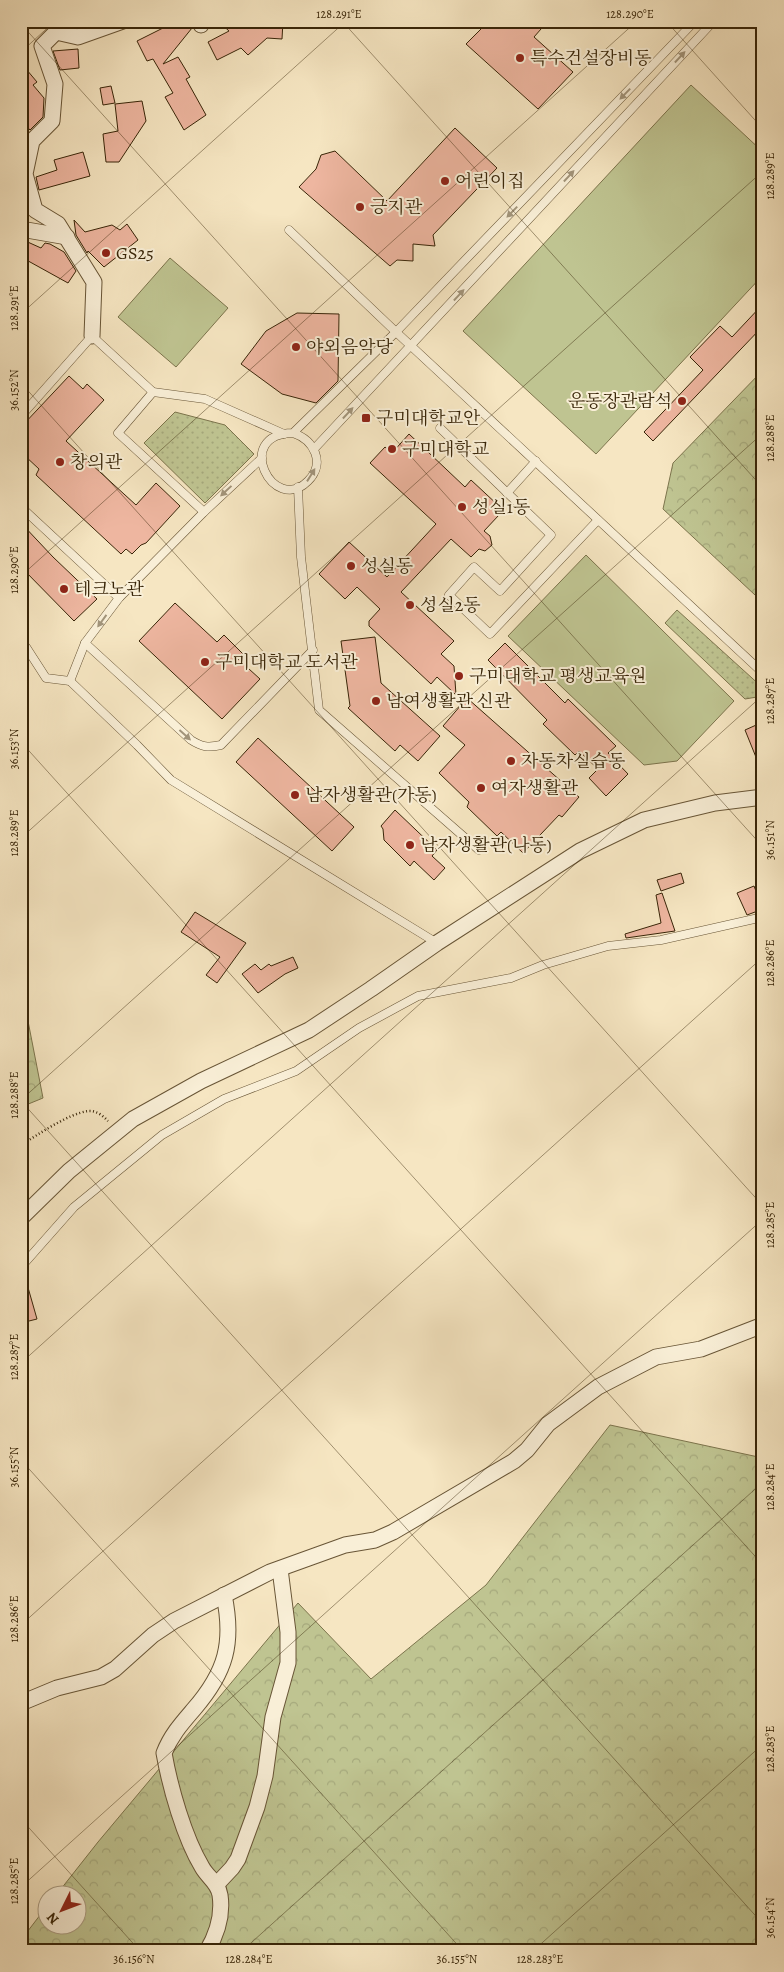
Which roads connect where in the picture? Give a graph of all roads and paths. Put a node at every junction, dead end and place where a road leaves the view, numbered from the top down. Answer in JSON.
{"nodes":[{"id":1,"x":123,"y":21,"type":"edge"},
{"id":2,"x":695,"y":21,"type":"edge"},
{"id":3,"x":711,"y":22,"type":"edge"},
{"id":4,"x":54,"y":27,"type":"edge"},
{"id":5,"x":27,"y":141,"type":"edge"},
{"id":6,"x":21,"y":229,"type":"edge"},
{"id":7,"x":289,"y":230,"type":"dead end"},
{"id":8,"x":66,"y":237,"type":"junction"},
{"id":9,"x":396,"y":332,"type":"junction"},
{"id":10,"x":92,"y":336,"type":"junction"},
{"id":11,"x":411,"y":346,"type":"junction"},
{"id":12,"x":153,"y":392,"type":"junction"},
{"id":13,"x":21,"y":416,"type":"edge"},
{"id":14,"x":440,"y":428,"type":"dead end"},
{"id":15,"x":293,"y":433,"type":"junction"},
{"id":16,"x":284,"y":434,"type":"junction"},
{"id":17,"x":314,"y":449,"type":"junction"},
{"id":18,"x":262,"y":458,"type":"junction"},
{"id":19,"x":536,"y":461,"type":"junction"},
{"id":20,"x":298,"y":487,"type":"junction"},
{"id":21,"x":507,"y":493,"type":"junction"},
{"id":22,"x":21,"y":507,"type":"edge"},
{"id":23,"x":204,"y":512,"type":"junction"},
{"id":24,"x":598,"y":520,"type":"junction"},
{"id":25,"x":119,"y":598,"type":"junction"},
{"id":26,"x":86,"y":643,"type":"junction"},
{"id":27,"x":21,"y":646,"type":"edge"},
{"id":28,"x":313,"y":650,"type":"junction"},
{"id":29,"x":763,"y":673,"type":"edge"},
{"id":30,"x":70,"y":681,"type":"junction"},
{"id":31,"x":763,"y":797,"type":"edge"},
{"id":32,"x":479,"y":850,"type":"dead end"},
{"id":33,"x":763,"y":917,"type":"edge"},
{"id":34,"x":437,"y":943,"type":"junction"},
{"id":35,"x":117,"y":1131,"type":"junction"},
{"id":36,"x":21,"y":1144,"type":"edge"},
{"id":37,"x":21,"y":1218,"type":"edge"},
{"id":38,"x":21,"y":1267,"type":"edge"},
{"id":39,"x":763,"y":1325,"type":"edge"},
{"id":40,"x":280,"y":1569,"type":"junction"},
{"id":41,"x":224,"y":1595,"type":"junction"},
{"id":42,"x":21,"y":1703,"type":"edge"},
{"id":43,"x":217,"y":1884,"type":"junction"},
{"id":44,"x":207,"y":1951,"type":"edge"}],
"edges":[{"from":1,"to":4,"type":"street"},
{"from":2,"to":9,"type":"lane","one_way":true},
{"from":11,"to":3,"type":"lane","one_way":true},
{"from":4,"to":5,"type":"street"},
{"from":5,"to":8,"type":"street"},
{"from":6,"to":8,"type":"street"},
{"from":7,"to":9,"type":"lane"},
{"from":8,"to":10,"type":"street"},
{"from":9,"to":11,"type":"lane"},
{"from":9,"to":15,"type":"lane"},
{"from":10,"to":12,"type":"lane"},
{"from":10,"to":13,"type":"lane"},
{"from":17,"to":11,"type":"lane","one_way":true},
{"from":11,"to":19,"type":"lane"},
{"from":12,"to":16,"type":"lane"},
{"from":12,"to":23,"type":"lane"},
{"from":14,"to":21,"type":"lane"},
{"from":15,"to":16,"type":"lane"},
{"from":15,"to":17,"type":"lane"},
{"from":16,"to":18,"type":"lane"},
{"from":20,"to":17,"type":"lane","one_way":true},
{"from":18,"to":20,"type":"lane"},
{"from":18,"to":23,"type":"lane","one_way":true},
{"from":19,"to":21,"type":"lane"},
{"from":19,"to":24,"type":"lane"},
{"from":20,"to":28,"type":"lane"},
{"from":21,"to":24,"type":"lane"},
{"from":22,"to":25,"type":"lane"},
{"from":23,"to":25,"type":"lane"},
{"from":24,"to":29,"type":"lane"},
{"from":25,"to":26,"type":"lane","one_way":true},
{"from":26,"to":28,"type":"lane","one_way":true},
{"from":26,"to":30,"type":"lane"},
{"from":27,"to":30,"type":"lane"},
{"from":28,"to":32,"type":"lane"},
{"from":30,"to":34,"type":"lane"},
{"from":31,"to":34,"type":"street"},
{"from":33,"to":38,"type":"lane"},
{"from":34,"to":35,"type":"street"},
{"from":35,"to":36,"type":"path"},
{"from":35,"to":37,"type":"street"},
{"from":39,"to":40,"type":"street"},
{"from":40,"to":41,"type":"street"},
{"from":40,"to":43,"type":"street"},
{"from":41,"to":42,"type":"street"},
{"from":41,"to":43,"type":"street"},
{"from":43,"to":44,"type":"street"}]}
